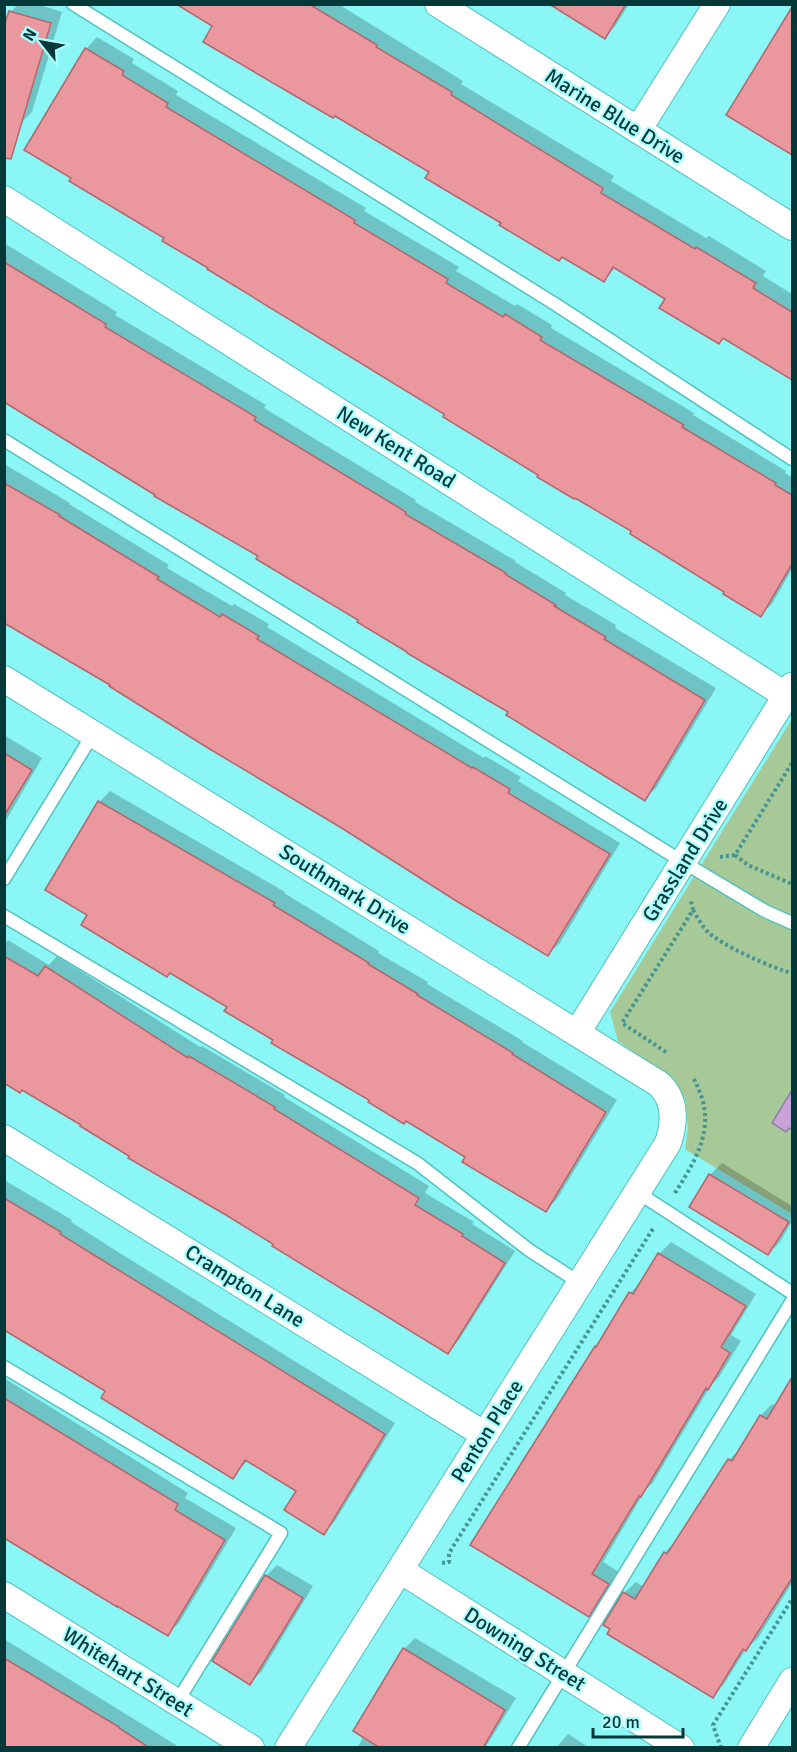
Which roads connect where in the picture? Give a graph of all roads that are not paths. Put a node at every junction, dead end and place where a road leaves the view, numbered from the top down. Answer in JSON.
{"nodes":[{"id":1,"x":73,"y":4,"type":"edge"},
{"id":2,"x":438,"y":4,"type":"edge"},
{"id":3,"x":717,"y":4,"type":"edge"},
{"id":4,"x":465,"y":12,"type":"edge"},
{"id":5,"x":638,"y":130,"type":"junction"},
{"id":6,"x":4,"y":199,"type":"edge"},
{"id":7,"x":792,"y":226,"type":"edge"},
{"id":8,"x":4,"y":440,"type":"edge"},
{"id":9,"x":792,"y":459,"type":"edge"},
{"id":10,"x":4,"y":679,"type":"edge"},
{"id":11,"x":790,"y":691,"type":"edge"},
{"id":12,"x":93,"y":734,"type":"junction"},
{"id":13,"x":683,"y":862,"type":"junction"},
{"id":14,"x":4,"y":879,"type":"edge"},
{"id":15,"x":4,"y":916,"type":"edge"},
{"id":16,"x":792,"y":923,"type":"edge"},
{"id":17,"x":577,"y":1033,"type":"junction"},
{"id":18,"x":673,"y":1110,"type":"joint"},
{"id":19,"x":4,"y":1138,"type":"edge"},
{"id":20,"x":637,"y":1192,"type":"junction"},
{"id":21,"x":580,"y":1283,"type":"junction"},
{"id":22,"x":792,"y":1293,"type":"edge"},
{"id":23,"x":792,"y":1301,"type":"edge"},
{"id":24,"x":4,"y":1367,"type":"edge"},
{"id":25,"x":485,"y":1434,"type":"junction"},
{"id":26,"x":400,"y":1570,"type":"junction"},
{"id":27,"x":4,"y":1595,"type":"edge"},
{"id":28,"x":563,"y":1674,"type":"junction"},
{"id":29,"x":792,"y":1681,"type":"edge"},
{"id":30,"x":177,"y":1702,"type":"junction"},
{"id":31,"x":251,"y":1748,"type":"edge"},
{"id":32,"x":288,"y":1748,"type":"edge"},
{"id":33,"x":518,"y":1748,"type":"edge"},
{"id":34,"x":681,"y":1748,"type":"edge"},
{"id":35,"x":751,"y":1748,"type":"edge"}],
"edges":[{"from":1,"to":9,"type":"lane"},
{"from":2,"to":4,"type":"street","name":"Marine Blue Drive"},
{"from":3,"to":5,"type":"street"},
{"from":4,"to":5,"type":"street","name":"Marine Blue Drive"},
{"from":5,"to":7,"type":"street","name":"Marine Blue Drive"},
{"from":6,"to":11,"type":"street","name":"New Kent Road"},
{"from":8,"to":13,"type":"lane"},
{"from":10,"to":12,"type":"street","name":"Southmark Drive"},
{"from":11,"to":13,"type":"street","name":"Grassland Drive"},
{"from":12,"to":14,"type":"lane"},
{"from":12,"to":17,"type":"street","name":"Southmark Drive"},
{"from":13,"to":16,"type":"lane"},
{"from":13,"to":17,"type":"street","name":"Grassland Drive"},
{"from":15,"to":21,"type":"lane"},
{"from":17,"to":18,"type":"street","name":"Southmark Drive"},
{"from":18,"to":20,"type":"street","name":"Penton Place"},
{"from":19,"to":25,"type":"street","name":"Crampton Lane"},
{"from":20,"to":21,"type":"street","name":"Penton Place"},
{"from":20,"to":22,"type":"lane"},
{"from":21,"to":25,"type":"street","name":"Penton Place"},
{"from":23,"to":28,"type":"lane"},
{"from":24,"to":30,"type":"lane"},
{"from":25,"to":26,"type":"street","name":"Penton Place"},
{"from":26,"to":28,"type":"street","name":"Downing Street"},
{"from":26,"to":32,"type":"street","name":"Penton Place"},
{"from":27,"to":30,"type":"street","name":"Whitehart Street"},
{"from":28,"to":33,"type":"lane"},
{"from":28,"to":34,"type":"street","name":"Downing Street"},
{"from":29,"to":35,"type":"street"},
{"from":30,"to":31,"type":"street","name":"Whitehart Street"}]}
